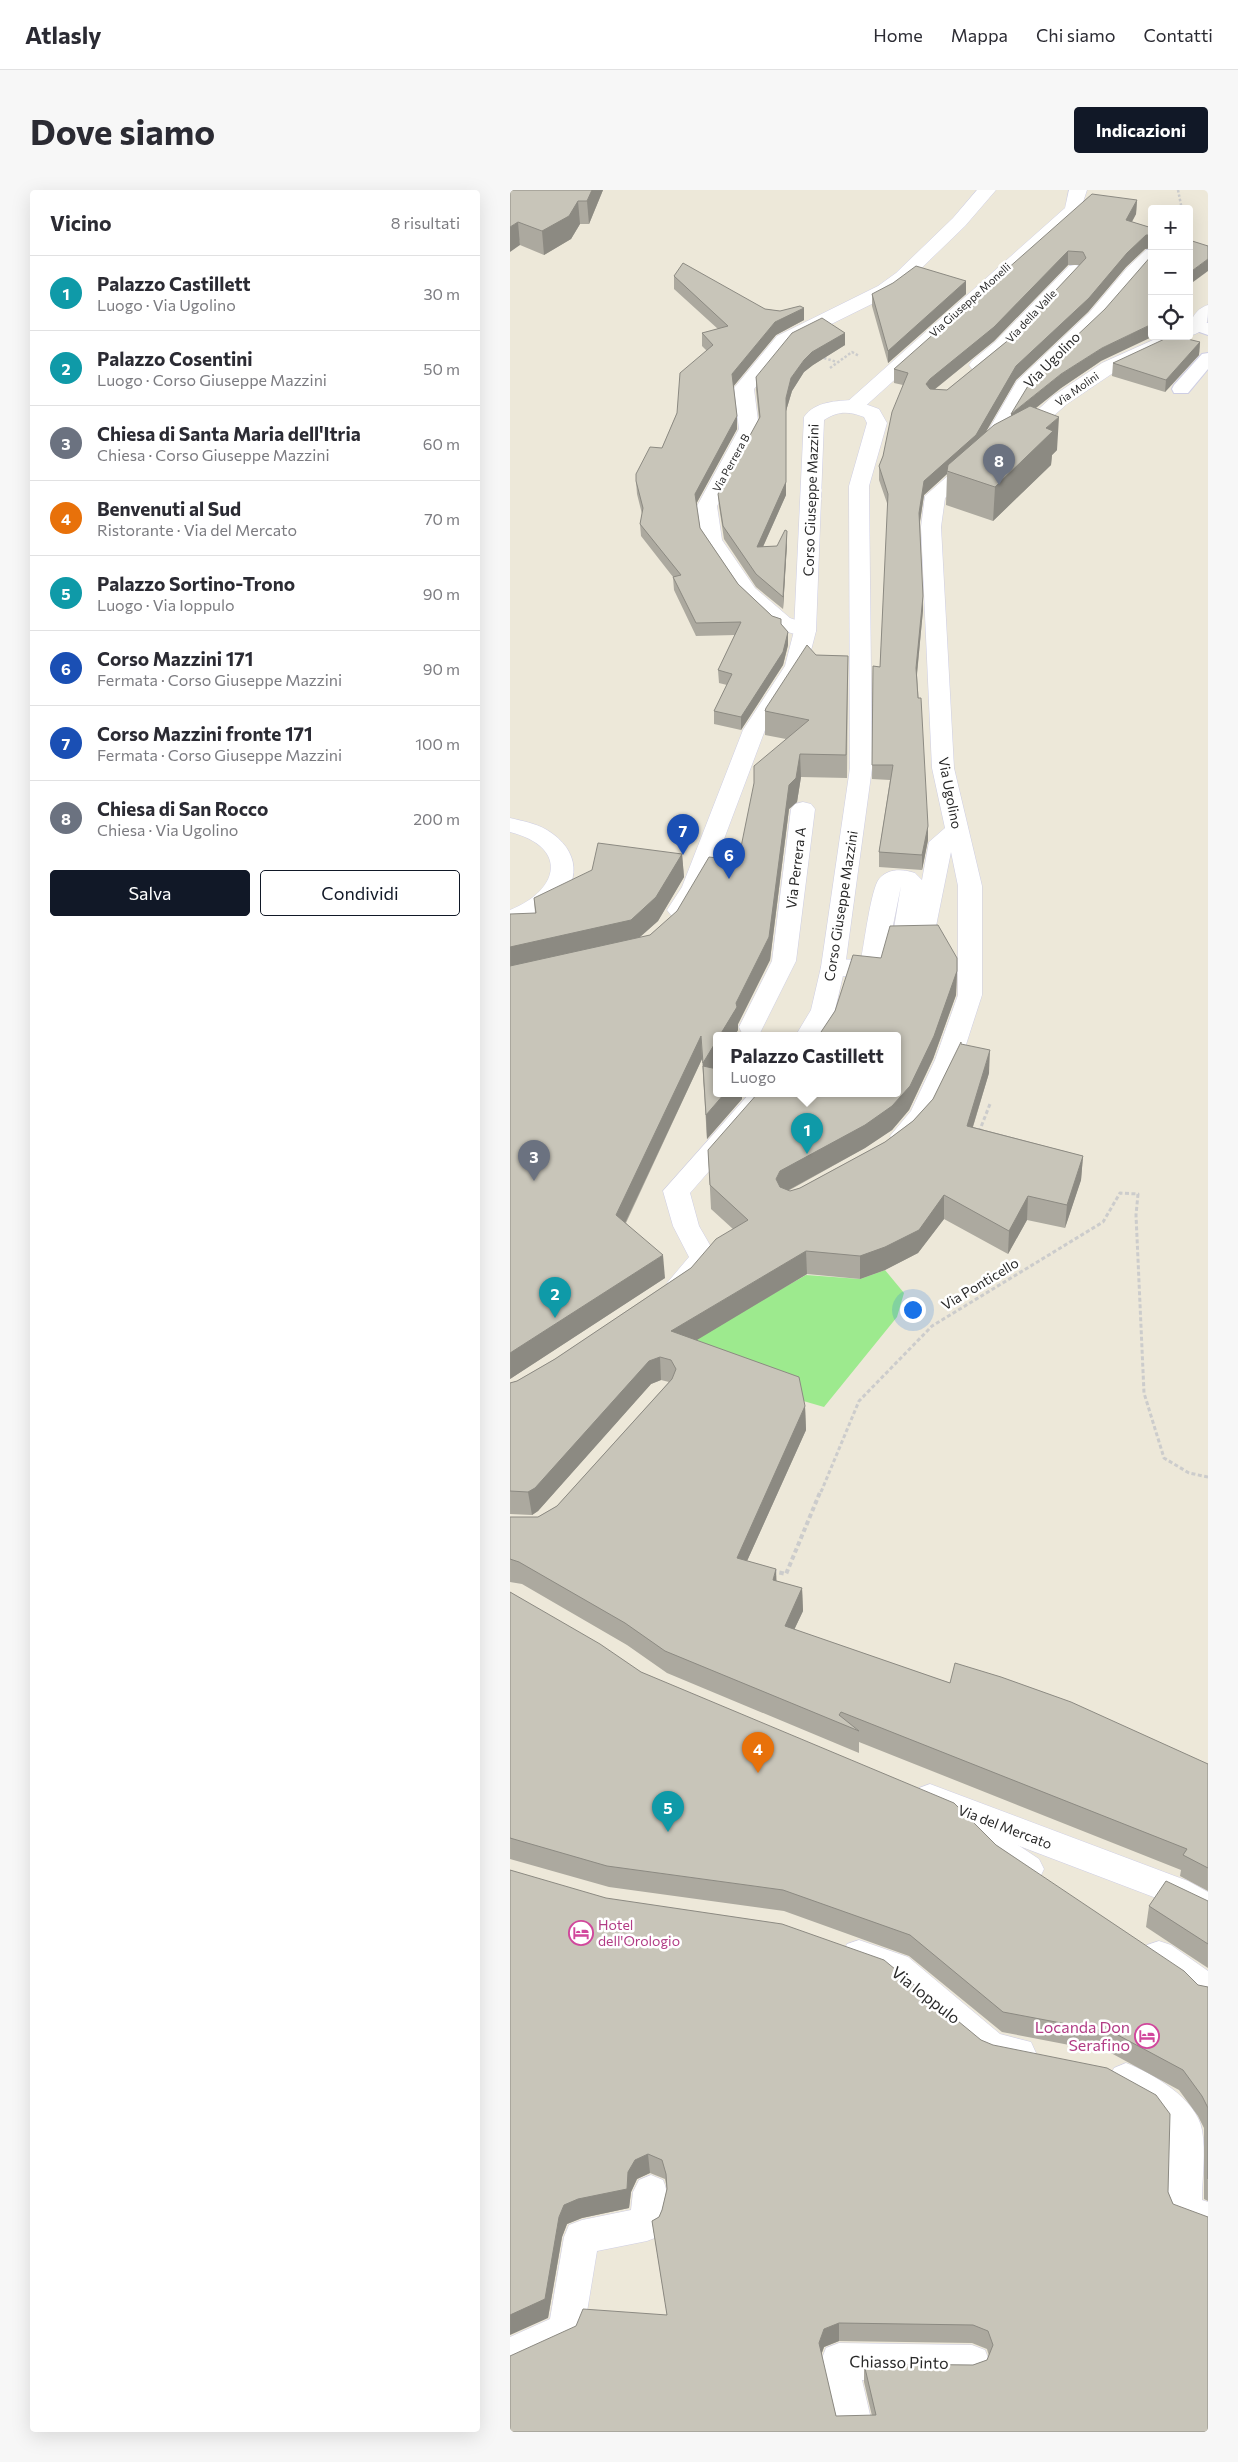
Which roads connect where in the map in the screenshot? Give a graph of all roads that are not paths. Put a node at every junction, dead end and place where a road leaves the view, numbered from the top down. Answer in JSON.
{"nodes":[{"id":1,"x":987,"y":190,"type":"edge"},
{"id":2,"x":1078,"y":190,"type":"edge"},
{"id":3,"x":1148,"y":258,"type":"edge"},
{"id":4,"x":1075,"y":270,"type":"edge"},
{"id":5,"x":1169,"y":340,"type":"edge"},
{"id":6,"x":1208,"y":358,"type":"edge"},
{"id":7,"x":967,"y":375,"type":"edge"},
{"id":8,"x":1181,"y":389,"type":"dead end"},
{"id":9,"x":854,"y":406,"type":"junction"},
{"id":10,"x":985,"y":454,"type":"junction"},
{"id":11,"x":805,"y":631,"type":"junction"},
{"id":12,"x":803,"y":809,"type":"dead end"},
{"id":13,"x":510,"y":825,"type":"edge"},
{"id":14,"x":957,"y":830,"type":"junction"},
{"id":15,"x":510,"y":919,"type":"edge"},
{"id":16,"x":668,"y":928,"type":"edge"},
{"id":17,"x":833,"y":967,"type":"junction"},
{"id":18,"x":751,"y":1027,"type":"dead end"},
{"id":19,"x":810,"y":1032,"type":"edge"},
{"id":20,"x":760,"y":1097,"type":"edge"},
{"id":21,"x":888,"y":1147,"type":"edge"},
{"id":22,"x":657,"y":1299,"type":"edge"},
{"id":23,"x":904,"y":1787,"type":"edge"},
{"id":24,"x":968,"y":1814,"type":"junction"},
{"id":25,"x":1056,"y":1888,"type":"edge"},
{"id":26,"x":1208,"y":1908,"type":"edge"},
{"id":27,"x":1137,"y":1942,"type":"edge"},
{"id":28,"x":830,"y":1945,"type":"edge"},
{"id":29,"x":1208,"y":1993,"type":"edge"},
{"id":30,"x":1047,"y":2059,"type":"edge"},
{"id":31,"x":1102,"y":2069,"type":"edge"},
{"id":32,"x":651,"y":2192,"type":"dead end"},
{"id":33,"x":1208,"y":2219,"type":"edge"},
{"id":34,"x":510,"y":2356,"type":"edge"},
{"id":35,"x":972,"y":2363,"type":"edge"},
{"id":36,"x":855,"y":2432,"type":"edge"}],
"edges":[{"from":1,"to":11,"type":"street","name":"Via Perrera B"},
{"from":2,"to":9,"type":"street","name":"Via Giuseppe Monelli"},
{"from":3,"to":10,"type":"street","name":"Via Ugolino"},
{"from":4,"to":7,"type":"street","name":"Via della Valle"},
{"from":5,"to":10,"type":"street","name":"Via Molini"},
{"from":6,"to":8,"type":"lane"},
{"from":9,"to":11,"type":"street","name":"Corso Giuseppe Mazzini"},
{"from":9,"to":17,"type":"street","name":"Corso Giuseppe Mazzini"},
{"from":10,"to":14,"type":"street","name":"Via Ugolino"},
{"from":11,"to":16,"type":"street","name":"Corso Giuseppe Mazzini"},
{"from":12,"to":18,"type":"street","name":"Via Perrera A"},
{"from":13,"to":15,"type":"street"},
{"from":14,"to":17,"type":"street"},
{"from":14,"to":21,"type":"street","name":"Via Ugolino"},
{"from":17,"to":19,"type":"street","name":"Corso Giuseppe Mazzini"},
{"from":20,"to":22,"type":"street"},
{"from":23,"to":24,"type":"street","name":"Via del Mercato"},
{"from":24,"to":25,"type":"street"},
{"from":24,"to":26,"type":"street","name":"Via del Mercato"},
{"from":27,"to":29,"type":"street"},
{"from":28,"to":30,"type":"street","name":"Via Ioppulo"},
{"from":31,"to":33,"type":"street"},
{"from":32,"to":34,"type":"street"},
{"from":35,"to":36,"type":"street","name":"Chiasso Pinto"}]}
